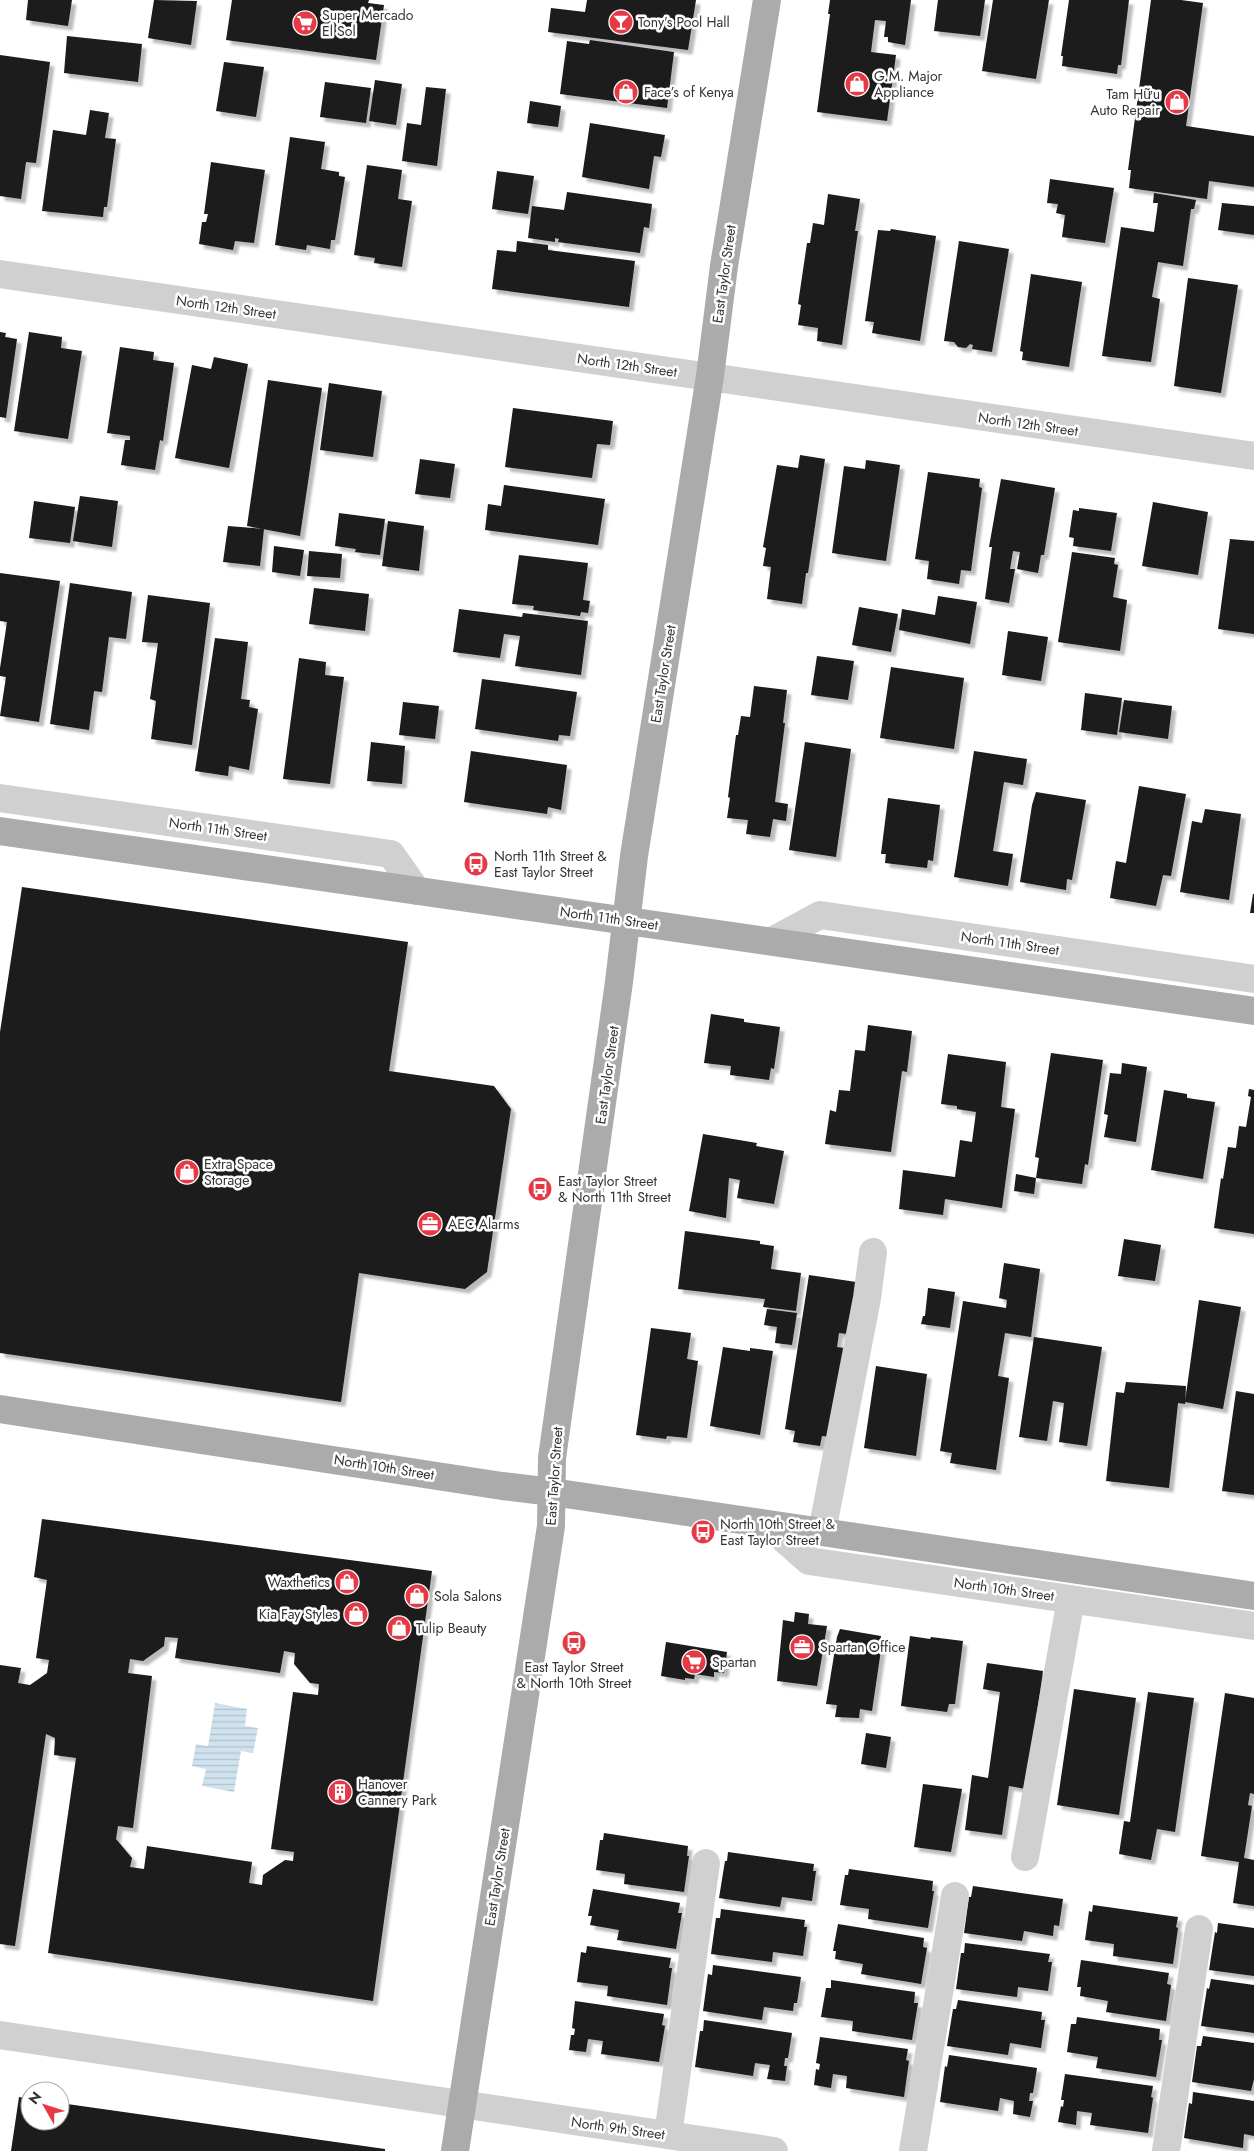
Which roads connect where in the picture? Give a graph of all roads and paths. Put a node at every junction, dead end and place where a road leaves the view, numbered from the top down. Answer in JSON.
{"nodes":[{"id":1,"x":767,"y":0,"type":"edge"},
{"id":2,"x":0,"y":274,"type":"edge"},
{"id":3,"x":710,"y":376,"type":"junction"},
{"id":4,"x":1254,"y":456,"type":"edge"},
{"id":5,"x":0,"y":798,"type":"edge"},
{"id":6,"x":0,"y":831,"type":"edge"},
{"id":7,"x":418,"y":891,"type":"junction"},
{"id":8,"x":627,"y":921,"type":"junction"},
{"id":9,"x":772,"y":941,"type":"junction"},
{"id":10,"x":1254,"y":979,"type":"edge"},
{"id":11,"x":1254,"y":1011,"type":"edge"},
{"id":12,"x":873,"y":1252,"type":"dead end"},
{"id":13,"x":0,"y":1409,"type":"edge"},
{"id":14,"x":552,"y":1492,"type":"junction"},
{"id":15,"x":767,"y":1524,"type":"junction"},
{"id":16,"x":822,"y":1532,"type":"junction"},
{"id":17,"x":1254,"y":1596,"type":"edge"},
{"id":18,"x":1071,"y":1599,"type":"junction"},
{"id":19,"x":1254,"y":1626,"type":"edge"},
{"id":20,"x":1025,"y":1857,"type":"dead end"},
{"id":21,"x":706,"y":1863,"type":"dead end"},
{"id":22,"x":955,"y":1896,"type":"dead end"},
{"id":23,"x":1199,"y":1929,"type":"dead end"},
{"id":24,"x":0,"y":2035,"type":"edge"},
{"id":25,"x":462,"y":2106,"type":"junction"},
{"id":26,"x":661,"y":2140,"type":"edge"},
{"id":27,"x":455,"y":2151,"type":"edge"},
{"id":28,"x":774,"y":2151,"type":"edge"},
{"id":29,"x":913,"y":2151,"type":"edge"},
{"id":30,"x":1166,"y":2151,"type":"edge"}],
"edges":[{"from":1,"to":3,"type":"main road","name":"East Taylor Street"},
{"from":2,"to":3,"type":"street","name":"North 12th Street"},
{"from":3,"to":4,"type":"street","name":"North 12th Street"},
{"from":3,"to":8,"type":"main road","name":"East Taylor Street"},
{"from":5,"to":7,"type":"street","name":"North 11th Street"},
{"from":6,"to":7,"type":"main road","name":"North 11th Street"},
{"from":7,"to":8,"type":"main road","name":"North 11th Street"},
{"from":8,"to":9,"type":"main road","name":"North 11th Street"},
{"from":8,"to":14,"type":"main road","name":"East Taylor Street"},
{"from":9,"to":10,"type":"street","name":"North 11th Street"},
{"from":9,"to":11,"type":"main road","name":"North 11th Street"},
{"from":12,"to":16,"type":"street"},
{"from":13,"to":14,"type":"main road","name":"North 10th Street"},
{"from":14,"to":15,"type":"main road","name":"North 10th Street"},
{"from":14,"to":25,"type":"main road","name":"East Taylor Street"},
{"from":15,"to":16,"type":"main road","name":"North 10th Street"},
{"from":15,"to":18,"type":"street","name":"North 10th Street"},
{"from":16,"to":17,"type":"main road","name":"North 10th Street"},
{"from":18,"to":19,"type":"street","name":"North 10th Street"},
{"from":18,"to":20,"type":"street"},
{"from":21,"to":26,"type":"street"},
{"from":22,"to":29,"type":"street"},
{"from":23,"to":30,"type":"street"},
{"from":24,"to":25,"type":"street","name":"North 9th Street"},
{"from":25,"to":26,"type":"street","name":"North 9th Street"},
{"from":25,"to":27,"type":"main road","name":"East Taylor Street"},
{"from":26,"to":28,"type":"street","name":"North 9th Street"}]}
